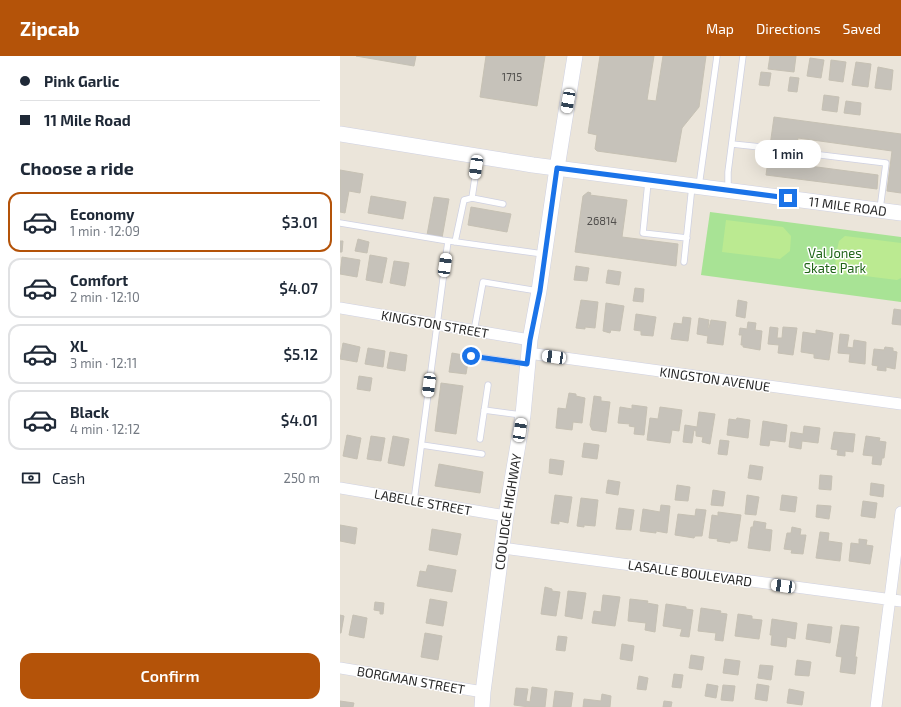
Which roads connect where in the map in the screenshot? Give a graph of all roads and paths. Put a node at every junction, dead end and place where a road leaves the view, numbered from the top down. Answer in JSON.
{"nodes":[{"id":1,"x":575,"y":56,"type":"edge"},
{"id":2,"x":716,"y":56,"type":"edge"},
{"id":3,"x":743,"y":56,"type":"edge"},
{"id":4,"x":340,"y":134,"type":"edge"},
{"id":5,"x":732,"y":144,"type":"junction"},
{"id":6,"x":770,"y":148,"type":"dead end"},
{"id":7,"x":796,"y":152,"type":"dead end"},
{"id":8,"x":478,"y":156,"type":"junction"},
{"id":9,"x":557,"y":168,"type":"junction"},
{"id":10,"x":649,"y":180,"type":"junction"},
{"id":11,"x":695,"y":186,"type":"junction"},
{"id":12,"x":728,"y":190,"type":"junction"},
{"id":13,"x":472,"y":198,"type":"junction"},
{"id":14,"x":503,"y":204,"type":"dead end"},
{"id":15,"x":880,"y":211,"type":"junction"},
{"id":16,"x":901,"y":214,"type":"edge"},
{"id":17,"x":340,"y":223,"type":"edge"},
{"id":18,"x":687,"y":238,"type":"junction"},
{"id":19,"x":448,"y":241,"type":"junction"},
{"id":20,"x":456,"y":242,"type":"junction"},
{"id":21,"x":545,"y":255,"type":"junction"},
{"id":22,"x":684,"y":262,"type":"dead end"},
{"id":23,"x":540,"y":291,"type":"junction"},
{"id":24,"x":340,"y":308,"type":"edge"},
{"id":25,"x":437,"y":325,"type":"junction"},
{"id":26,"x":474,"y":331,"type":"junction"},
{"id":27,"x":528,"y":352,"type":"junction"},
{"id":28,"x":471,"y":356,"type":"dead end"},
{"id":29,"x":488,"y":385,"type":"dead end"},
{"id":30,"x":901,"y":404,"type":"edge"},
{"id":31,"x":484,"y":410,"type":"junction"},
{"id":32,"x":523,"y":415,"type":"junction"},
{"id":33,"x":480,"y":439,"type":"dead end"},
{"id":34,"x":422,"y":445,"type":"junction"},
{"id":35,"x":482,"y":454,"type":"dead end"},
{"id":36,"x":340,"y":488,"type":"edge"},
{"id":37,"x":414,"y":501,"type":"junction"},
{"id":38,"x":901,"y":512,"type":"edge"},
{"id":39,"x":506,"y":516,"type":"junction"},
{"id":40,"x":502,"y":548,"type":"junction"},
{"id":41,"x":895,"y":600,"type":"edge"},
{"id":42,"x":340,"y":668,"type":"edge"},
{"id":43,"x":483,"y":692,"type":"junction"},
{"id":44,"x":482,"y":707,"type":"edge"},
{"id":45,"x":876,"y":707,"type":"edge"}],
"edges":[{"from":1,"to":9,"type":"main road","name":"COOLIDGE HIGHWAY"},
{"from":2,"to":11,"type":"lane"},
{"from":3,"to":5,"type":"lane"},
{"from":4,"to":8,"type":"main road","name":"11 MILE ROAD"},
{"from":5,"to":6,"type":"lane"},
{"from":5,"to":12,"type":"lane"},
{"from":7,"to":15,"type":"lane"},
{"from":8,"to":9,"type":"main road","name":"11 MILE ROAD"},
{"from":8,"to":13,"type":"lane"},
{"from":9,"to":10,"type":"main road","name":"11 MILE ROAD"},
{"from":9,"to":21,"type":"main road","name":"COOLIDGE HIGHWAY"},
{"from":10,"to":11,"type":"main road","name":"11 MILE ROAD"},
{"from":10,"to":18,"type":"lane"},
{"from":11,"to":12,"type":"main road","name":"11 MILE ROAD"},
{"from":11,"to":18,"type":"lane"},
{"from":12,"to":15,"type":"main road","name":"11 MILE ROAD"},
{"from":13,"to":14,"type":"lane"},
{"from":13,"to":20,"type":"lane"},
{"from":15,"to":16,"type":"main road","name":"11 MILE ROAD"},
{"from":17,"to":19,"type":"lane"},
{"from":18,"to":22,"type":"lane"},
{"from":19,"to":20,"type":"lane"},
{"from":19,"to":25,"type":"lane"},
{"from":20,"to":21,"type":"lane"},
{"from":21,"to":23,"type":"main road","name":"COOLIDGE HIGHWAY"},
{"from":23,"to":26,"type":"lane"},
{"from":23,"to":27,"type":"main road","name":"COOLIDGE HIGHWAY"},
{"from":24,"to":25,"type":"street","name":"KINGSTON STREET"},
{"from":25,"to":26,"type":"street","name":"KINGSTON STREET"},
{"from":25,"to":34,"type":"lane"},
{"from":26,"to":27,"type":"street","name":"KINGSTON STREET"},
{"from":27,"to":28,"type":"lane"},
{"from":27,"to":30,"type":"street","name":"KINGSTON AVENUE"},
{"from":27,"to":32,"type":"main road","name":"COOLIDGE HIGHWAY"},
{"from":29,"to":31,"type":"lane"},
{"from":31,"to":32,"type":"lane"},
{"from":31,"to":33,"type":"lane"},
{"from":32,"to":39,"type":"main road","name":"COOLIDGE HIGHWAY"},
{"from":34,"to":35,"type":"lane"},
{"from":34,"to":37,"type":"lane"},
{"from":36,"to":37,"type":"street","name":"LABELLE STREET"},
{"from":37,"to":39,"type":"street","name":"LABELLE STREET"},
{"from":38,"to":41,"type":"street"},
{"from":39,"to":40,"type":"main road","name":"COOLIDGE HIGHWAY"},
{"from":40,"to":41,"type":"street","name":"LASALLE BOULEVARD"},
{"from":40,"to":43,"type":"main road","name":"COOLIDGE HIGHWAY"},
{"from":41,"to":45,"type":"street"},
{"from":42,"to":43,"type":"street","name":"BORGMAN STREET"},
{"from":43,"to":44,"type":"main road","name":"COOLIDGE HIGHWAY"}]}
